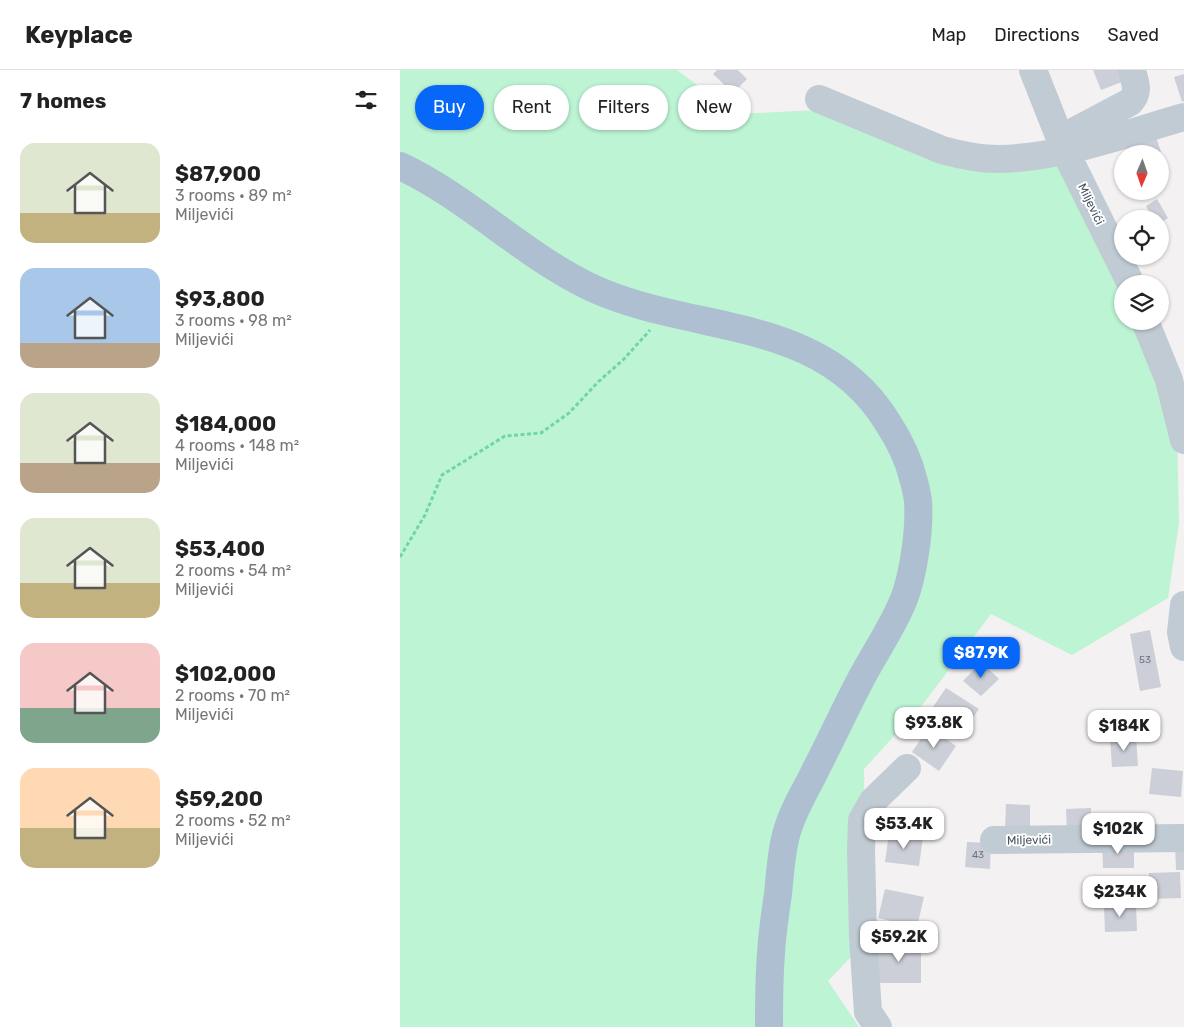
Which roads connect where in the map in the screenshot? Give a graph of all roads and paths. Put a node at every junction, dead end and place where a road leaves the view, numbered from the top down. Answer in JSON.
{"nodes":[{"id":1,"x":1033,"y":70,"type":"edge"},
{"id":2,"x":1132,"y":70,"type":"edge"},
{"id":3,"x":819,"y":99,"type":"dead end"},
{"id":4,"x":1184,"y":117,"type":"edge"},
{"id":5,"x":1063,"y":145,"type":"junction"},
{"id":6,"x":400,"y":166,"type":"edge"},
{"id":7,"x":1126,"y":275,"type":"edge"},
{"id":8,"x":665,"y":312,"type":"junction"},
{"id":9,"x":1149,"y":330,"type":"edge"},
{"id":10,"x":1168,"y":380,"type":"junction"},
{"id":11,"x":1184,"y":405,"type":"edge"},
{"id":12,"x":1184,"y":440,"type":"edge"},
{"id":13,"x":400,"y":557,"type":"edge"},
{"id":14,"x":1184,"y":605,"type":"edge"},
{"id":15,"x":1184,"y":647,"type":"edge"},
{"id":16,"x":907,"y":768,"type":"dead end"},
{"id":17,"x":1184,"y":838,"type":"edge"},
{"id":18,"x":994,"y":840,"type":"dead end"},
{"id":19,"x":769,"y":1027,"type":"edge"},
{"id":20,"x":878,"y":1027,"type":"edge"}],
"edges":[{"from":1,"to":5,"type":"street","name":"Miljevići"},
{"from":2,"to":5,"type":"street"},
{"from":3,"to":5,"type":"street"},
{"from":4,"to":5,"type":"street"},
{"from":5,"to":7,"type":"street","name":"Miljevići"},
{"from":6,"to":8,"type":"main road"},
{"from":8,"to":13,"type":"path"},
{"from":8,"to":19,"type":"main road"},
{"from":9,"to":10,"type":"street"},
{"from":10,"to":11,"type":"street"},
{"from":10,"to":12,"type":"street"},
{"from":14,"to":15,"type":"street"},
{"from":16,"to":20,"type":"street"},
{"from":17,"to":18,"type":"street","name":"Miljevići"}]}
